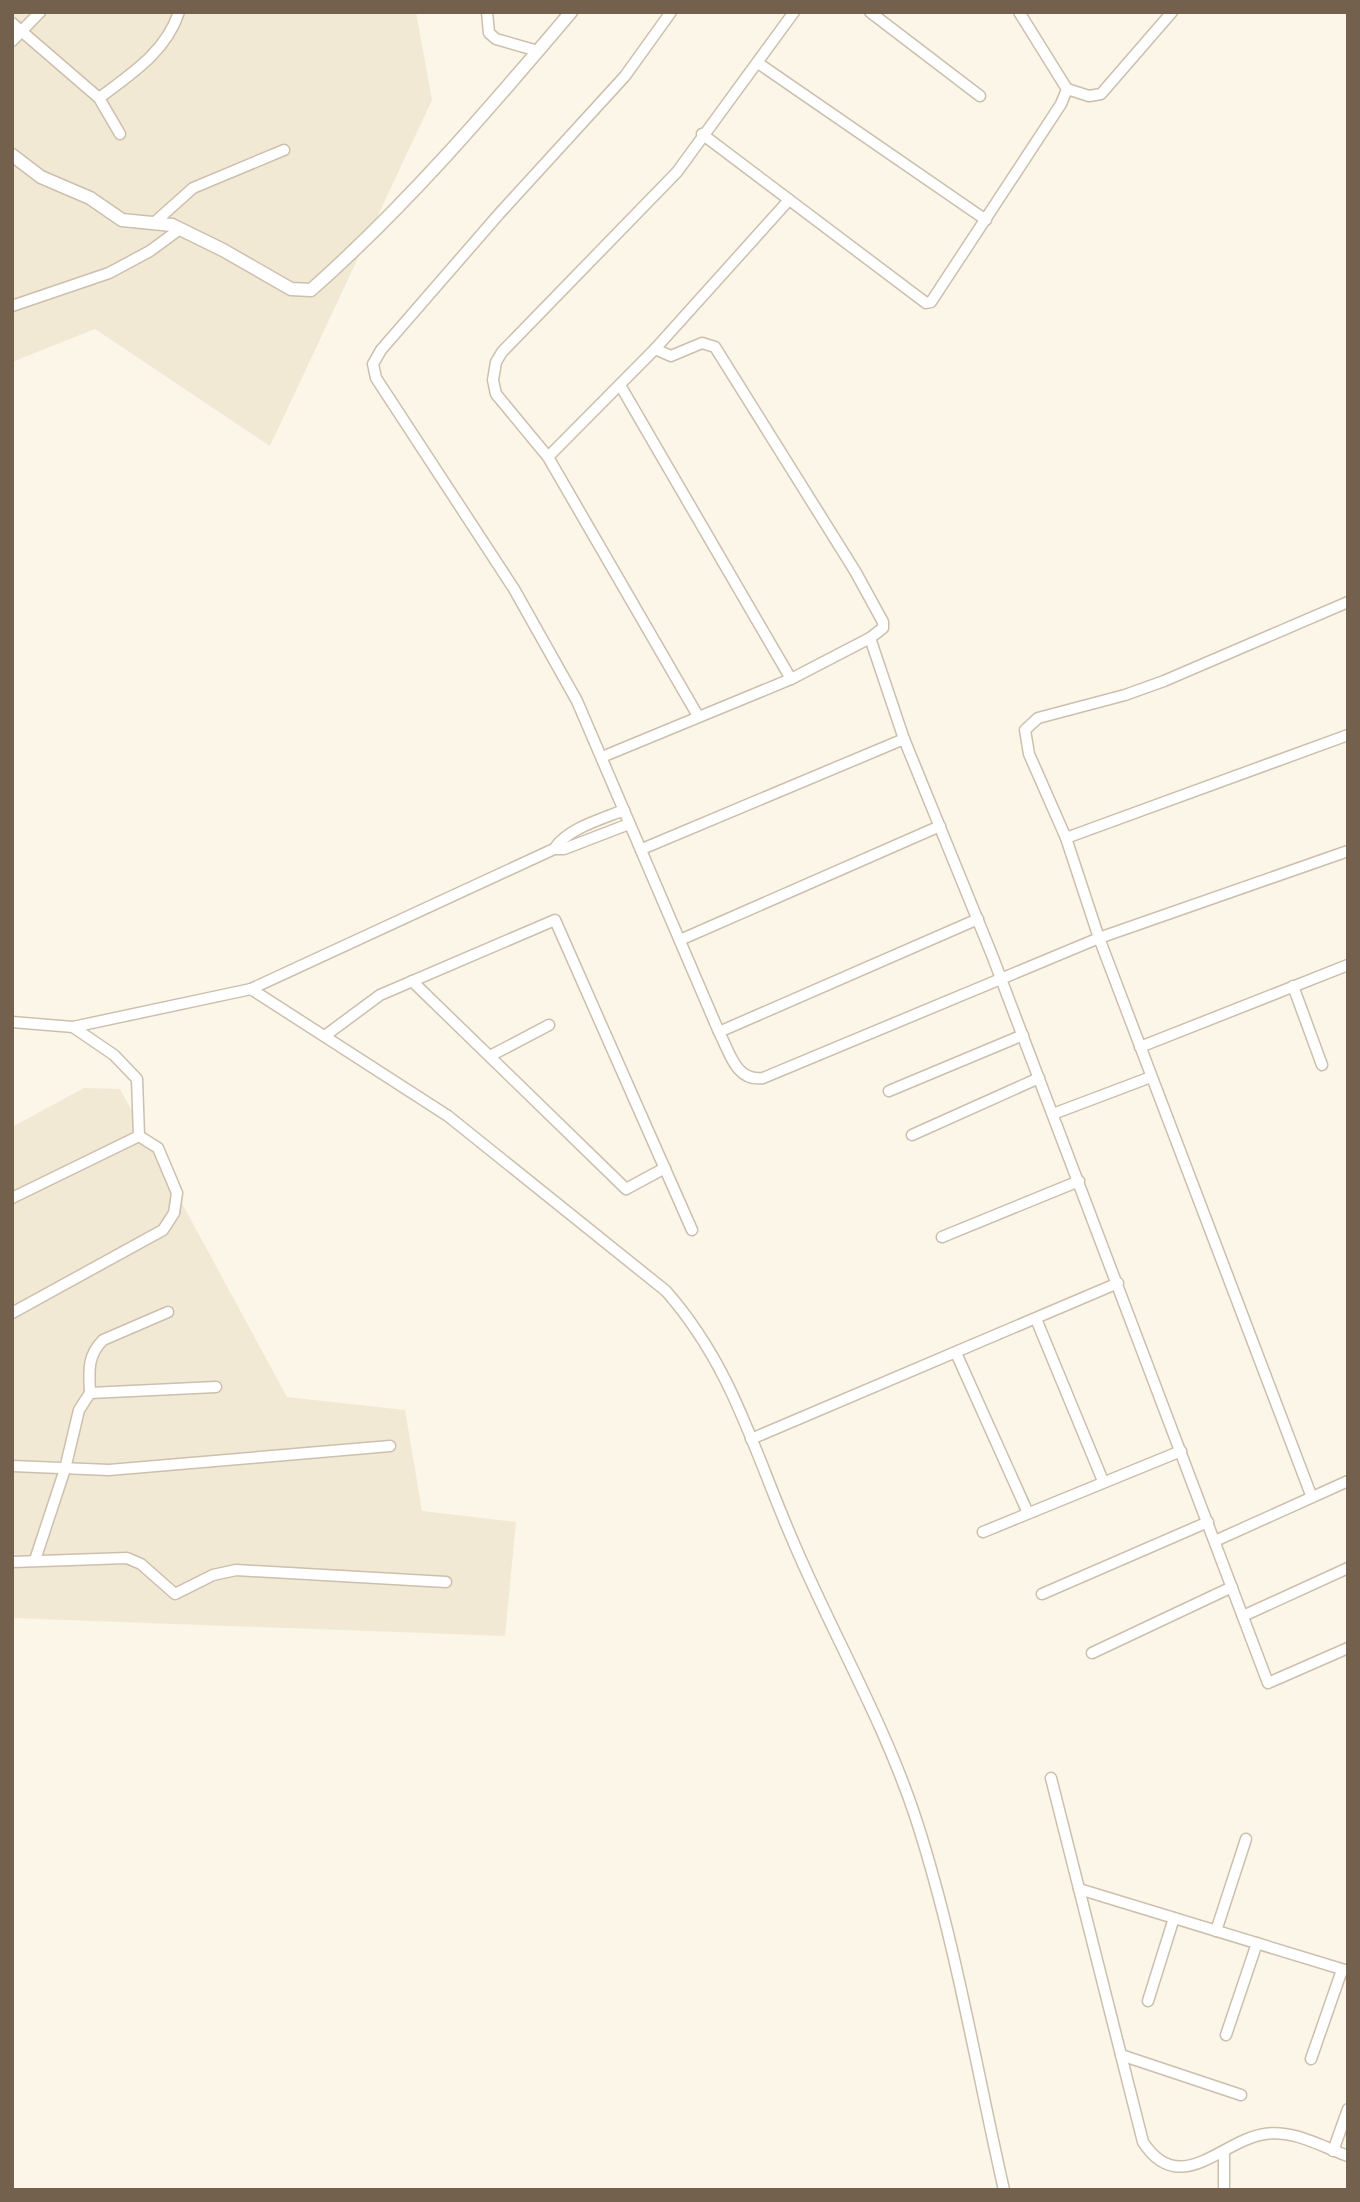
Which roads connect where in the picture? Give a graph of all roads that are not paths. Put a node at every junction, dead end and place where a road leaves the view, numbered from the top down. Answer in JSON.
{"nodes":[{"id":1,"x":40,"y":12,"type":"edge"},
{"id":2,"x":179,"y":12,"type":"edge"},
{"id":3,"x":487,"y":12,"type":"edge"},
{"id":4,"x":571,"y":12,"type":"edge"},
{"id":5,"x":671,"y":12,"type":"edge"},
{"id":6,"x":793,"y":12,"type":"edge"},
{"id":7,"x":870,"y":12,"type":"edge"},
{"id":8,"x":1018,"y":12,"type":"edge"},
{"id":9,"x":1172,"y":12,"type":"edge"},
{"id":10,"x":12,"y":23,"type":"edge"},
{"id":11,"x":22,"y":31,"type":"junction"},
{"id":12,"x":12,"y":41,"type":"edge"},
{"id":13,"x":538,"y":51,"type":"junction"},
{"id":14,"x":758,"y":63,"type":"junction"},
{"id":15,"x":1067,"y":89,"type":"junction"},
{"id":16,"x":980,"y":96,"type":"dead end"},
{"id":17,"x":99,"y":99,"type":"junction"},
{"id":18,"x":120,"y":134,"type":"dead end"},
{"id":19,"x":702,"y":134,"type":"junction"},
{"id":20,"x":284,"y":150,"type":"dead end"},
{"id":21,"x":12,"y":155,"type":"edge"},
{"id":22,"x":789,"y":200,"type":"junction"},
{"id":23,"x":986,"y":220,"type":"junction"},
{"id":24,"x":156,"y":221,"type":"junction"},
{"id":25,"x":180,"y":229,"type":"junction"},
{"id":26,"x":12,"y":306,"type":"edge"},
{"id":27,"x":655,"y":349,"type":"junction"},
{"id":28,"x":620,"y":386,"type":"junction"},
{"id":29,"x":548,"y":457,"type":"junction"},
{"id":30,"x":1348,"y":602,"type":"edge"},
{"id":31,"x":870,"y":638,"type":"junction"},
{"id":32,"x":791,"y":679,"type":"junction"},
{"id":33,"x":698,"y":716,"type":"junction"},
{"id":34,"x":1348,"y":735,"type":"edge"},
{"id":35,"x":904,"y":739,"type":"junction"},
{"id":36,"x":602,"y":757,"type":"junction"},
{"id":37,"x":624,"y":810,"type":"junction"},
{"id":38,"x":629,"y":824,"type":"junction"},
{"id":39,"x":940,"y":826,"type":"junction"},
{"id":40,"x":1066,"y":838,"type":"junction"},
{"id":41,"x":554,"y":849,"type":"junction"},
{"id":42,"x":642,"y":849,"type":"junction"},
{"id":43,"x":1348,"y":851,"type":"edge"},
{"id":44,"x":978,"y":919,"type":"junction"},
{"id":45,"x":1099,"y":938,"type":"junction"},
{"id":46,"x":680,"y":940,"type":"junction"},
{"id":47,"x":1348,"y":965,"type":"edge"},
{"id":48,"x":1000,"y":977,"type":"junction"},
{"id":49,"x":412,"y":981,"type":"junction"},
{"id":50,"x":1293,"y":986,"type":"junction"},
{"id":51,"x":251,"y":989,"type":"junction"},
{"id":52,"x":12,"y":1021,"type":"edge"},
{"id":53,"x":549,"y":1025,"type":"dead end"},
{"id":54,"x":73,"y":1027,"type":"junction"},
{"id":55,"x":719,"y":1032,"type":"junction"},
{"id":56,"x":326,"y":1035,"type":"junction"},
{"id":57,"x":1023,"y":1035,"type":"junction"},
{"id":58,"x":1140,"y":1047,"type":"junction"},
{"id":59,"x":490,"y":1056,"type":"junction"},
{"id":60,"x":1322,"y":1065,"type":"dead end"},
{"id":61,"x":1151,"y":1077,"type":"junction"},
{"id":62,"x":1039,"y":1078,"type":"junction"},
{"id":63,"x":889,"y":1091,"type":"dead end"},
{"id":64,"x":1053,"y":1114,"type":"junction"},
{"id":65,"x":139,"y":1136,"type":"junction"},
{"id":66,"x":912,"y":1136,"type":"dead end"},
{"id":67,"x":665,"y":1168,"type":"junction"},
{"id":68,"x":1079,"y":1181,"type":"junction"},
{"id":69,"x":12,"y":1198,"type":"edge"},
{"id":70,"x":692,"y":1230,"type":"dead end"},
{"id":71,"x":942,"y":1237,"type":"dead end"},
{"id":72,"x":1118,"y":1283,"type":"junction"},
{"id":73,"x":168,"y":1312,"type":"dead end"},
{"id":74,"x":12,"y":1313,"type":"edge"},
{"id":75,"x":1035,"y":1318,"type":"junction"},
{"id":76,"x":956,"y":1353,"type":"junction"},
{"id":77,"x":216,"y":1387,"type":"dead end"},
{"id":78,"x":90,"y":1393,"type":"junction"},
{"id":79,"x":751,"y":1439,"type":"junction"},
{"id":80,"x":390,"y":1446,"type":"dead end"},
{"id":81,"x":1181,"y":1451,"type":"junction"},
{"id":82,"x":12,"y":1466,"type":"edge"},
{"id":83,"x":65,"y":1469,"type":"junction"},
{"id":84,"x":1103,"y":1481,"type":"junction"},
{"id":85,"x":1348,"y":1481,"type":"edge"},
{"id":86,"x":1311,"y":1495,"type":"junction"},
{"id":87,"x":1028,"y":1513,"type":"junction"},
{"id":88,"x":1208,"y":1522,"type":"junction"},
{"id":89,"x":984,"y":1532,"type":"dead end"},
{"id":90,"x":1215,"y":1541,"type":"junction"},
{"id":91,"x":35,"y":1560,"type":"junction"},
{"id":92,"x":12,"y":1562,"type":"edge"},
{"id":93,"x":1348,"y":1568,"type":"edge"},
{"id":94,"x":446,"y":1582,"type":"dead end"},
{"id":95,"x":1232,"y":1587,"type":"junction"},
{"id":96,"x":1042,"y":1594,"type":"dead end"},
{"id":97,"x":1243,"y":1616,"type":"junction"},
{"id":98,"x":1348,"y":1648,"type":"edge"},
{"id":99,"x":1092,"y":1653,"type":"dead end"},
{"id":100,"x":1051,"y":1778,"type":"dead end"},
{"id":101,"x":1246,"y":1839,"type":"dead end"},
{"id":102,"x":1079,"y":1889,"type":"junction"},
{"id":103,"x":1174,"y":1918,"type":"junction"},
{"id":104,"x":1216,"y":1931,"type":"junction"},
{"id":105,"x":1256,"y":1943,"type":"junction"},
{"id":106,"x":1345,"y":1970,"type":"edge"},
{"id":107,"x":1148,"y":2001,"type":"dead end"},
{"id":108,"x":1226,"y":2035,"type":"dead end"},
{"id":109,"x":1121,"y":2055,"type":"junction"},
{"id":110,"x":1311,"y":2059,"type":"dead end"},
{"id":111,"x":1241,"y":2095,"type":"dead end"},
{"id":112,"x":1348,"y":2109,"type":"edge"},
{"id":113,"x":1333,"y":2151,"type":"junction"},
{"id":114,"x":1224,"y":2153,"type":"junction"},
{"id":115,"x":1348,"y":2156,"type":"edge"},
{"id":116,"x":1004,"y":2190,"type":"edge"},
{"id":117,"x":1224,"y":2190,"type":"edge"}],
"edges":[{"from":1,"to":11,"type":"street"},
{"from":2,"to":17,"type":"street"},
{"from":3,"to":13,"type":"street"},
{"from":4,"to":13,"type":"street"},
{"from":5,"to":36,"type":"street"},
{"from":6,"to":14,"type":"street"},
{"from":7,"to":16,"type":"street"},
{"from":8,"to":15,"type":"street"},
{"from":9,"to":15,"type":"street"},
{"from":10,"to":11,"type":"street"},
{"from":11,"to":12,"type":"street"},
{"from":11,"to":17,"type":"street"},
{"from":13,"to":25,"type":"street"},
{"from":14,"to":19,"type":"street"},
{"from":14,"to":23,"type":"street"},
{"from":15,"to":23,"type":"street"},
{"from":17,"to":18,"type":"street"},
{"from":19,"to":22,"type":"street"},
{"from":19,"to":29,"type":"street"},
{"from":20,"to":24,"type":"street"},
{"from":21,"to":24,"type":"street"},
{"from":22,"to":23,"type":"street"},
{"from":22,"to":27,"type":"street"},
{"from":24,"to":25,"type":"street"},
{"from":25,"to":26,"type":"street"},
{"from":27,"to":28,"type":"street"},
{"from":27,"to":31,"type":"street"},
{"from":28,"to":29,"type":"street"},
{"from":28,"to":32,"type":"street"},
{"from":29,"to":33,"type":"street"},
{"from":30,"to":40,"type":"street"},
{"from":31,"to":32,"type":"street"},
{"from":31,"to":35,"type":"street"},
{"from":32,"to":33,"type":"street"},
{"from":33,"to":36,"type":"street"},
{"from":34,"to":40,"type":"street"},
{"from":35,"to":39,"type":"street"},
{"from":35,"to":42,"type":"street"},
{"from":36,"to":37,"type":"street"},
{"from":37,"to":38,"type":"street"},
{"from":37,"to":41,"type":"street"},
{"from":38,"to":41,"type":"street"},
{"from":38,"to":42,"type":"street"},
{"from":39,"to":44,"type":"street"},
{"from":39,"to":46,"type":"street"},
{"from":40,"to":45,"type":"street"},
{"from":41,"to":51,"type":"street"},
{"from":42,"to":46,"type":"street"},
{"from":43,"to":45,"type":"street"},
{"from":44,"to":48,"type":"street"},
{"from":44,"to":55,"type":"street"},
{"from":45,"to":48,"type":"street"},
{"from":45,"to":58,"type":"street"},
{"from":46,"to":55,"type":"street"},
{"from":47,"to":50,"type":"street"},
{"from":48,"to":55,"type":"street"},
{"from":48,"to":57,"type":"street"},
{"from":49,"to":56,"type":"street"},
{"from":49,"to":59,"type":"street"},
{"from":49,"to":67,"type":"street"},
{"from":50,"to":58,"type":"street"},
{"from":50,"to":60,"type":"street"},
{"from":51,"to":54,"type":"street"},
{"from":51,"to":56,"type":"street"},
{"from":52,"to":54,"type":"street"},
{"from":53,"to":59,"type":"street"},
{"from":54,"to":65,"type":"street"},
{"from":56,"to":79,"type":"street"},
{"from":57,"to":62,"type":"street"},
{"from":57,"to":63,"type":"street"},
{"from":58,"to":61,"type":"street"},
{"from":59,"to":67,"type":"street"},
{"from":61,"to":64,"type":"street"},
{"from":61,"to":86,"type":"street"},
{"from":62,"to":64,"type":"street"},
{"from":62,"to":66,"type":"street"},
{"from":64,"to":68,"type":"street"},
{"from":65,"to":69,"type":"street"},
{"from":65,"to":74,"type":"street"},
{"from":67,"to":70,"type":"street"},
{"from":68,"to":71,"type":"street"},
{"from":68,"to":72,"type":"street"},
{"from":72,"to":75,"type":"street"},
{"from":72,"to":81,"type":"street"},
{"from":73,"to":78,"type":"street"},
{"from":75,"to":76,"type":"street"},
{"from":75,"to":84,"type":"street"},
{"from":76,"to":79,"type":"street"},
{"from":76,"to":87,"type":"street"},
{"from":77,"to":78,"type":"street"},
{"from":78,"to":83,"type":"street"},
{"from":79,"to":116,"type":"street"},
{"from":80,"to":83,"type":"street"},
{"from":81,"to":84,"type":"street"},
{"from":81,"to":88,"type":"street"},
{"from":82,"to":83,"type":"street"},
{"from":83,"to":91,"type":"street"},
{"from":84,"to":87,"type":"street"},
{"from":85,"to":86,"type":"street"},
{"from":86,"to":90,"type":"street"},
{"from":87,"to":89,"type":"street"},
{"from":88,"to":90,"type":"street"},
{"from":88,"to":96,"type":"street"},
{"from":90,"to":95,"type":"street"},
{"from":91,"to":92,"type":"street"},
{"from":91,"to":94,"type":"street"},
{"from":93,"to":97,"type":"street"},
{"from":95,"to":97,"type":"street"},
{"from":95,"to":99,"type":"street"},
{"from":97,"to":98,"type":"street"},
{"from":100,"to":102,"type":"street"},
{"from":101,"to":104,"type":"street"},
{"from":102,"to":103,"type":"street"},
{"from":102,"to":109,"type":"street"},
{"from":103,"to":104,"type":"street"},
{"from":103,"to":107,"type":"street"},
{"from":104,"to":105,"type":"street"},
{"from":105,"to":106,"type":"street"},
{"from":105,"to":108,"type":"street"},
{"from":106,"to":110,"type":"street"},
{"from":109,"to":111,"type":"street"},
{"from":109,"to":114,"type":"street"},
{"from":112,"to":113,"type":"street"},
{"from":113,"to":114,"type":"street"},
{"from":113,"to":115,"type":"street"},
{"from":114,"to":117,"type":"street"}]}
